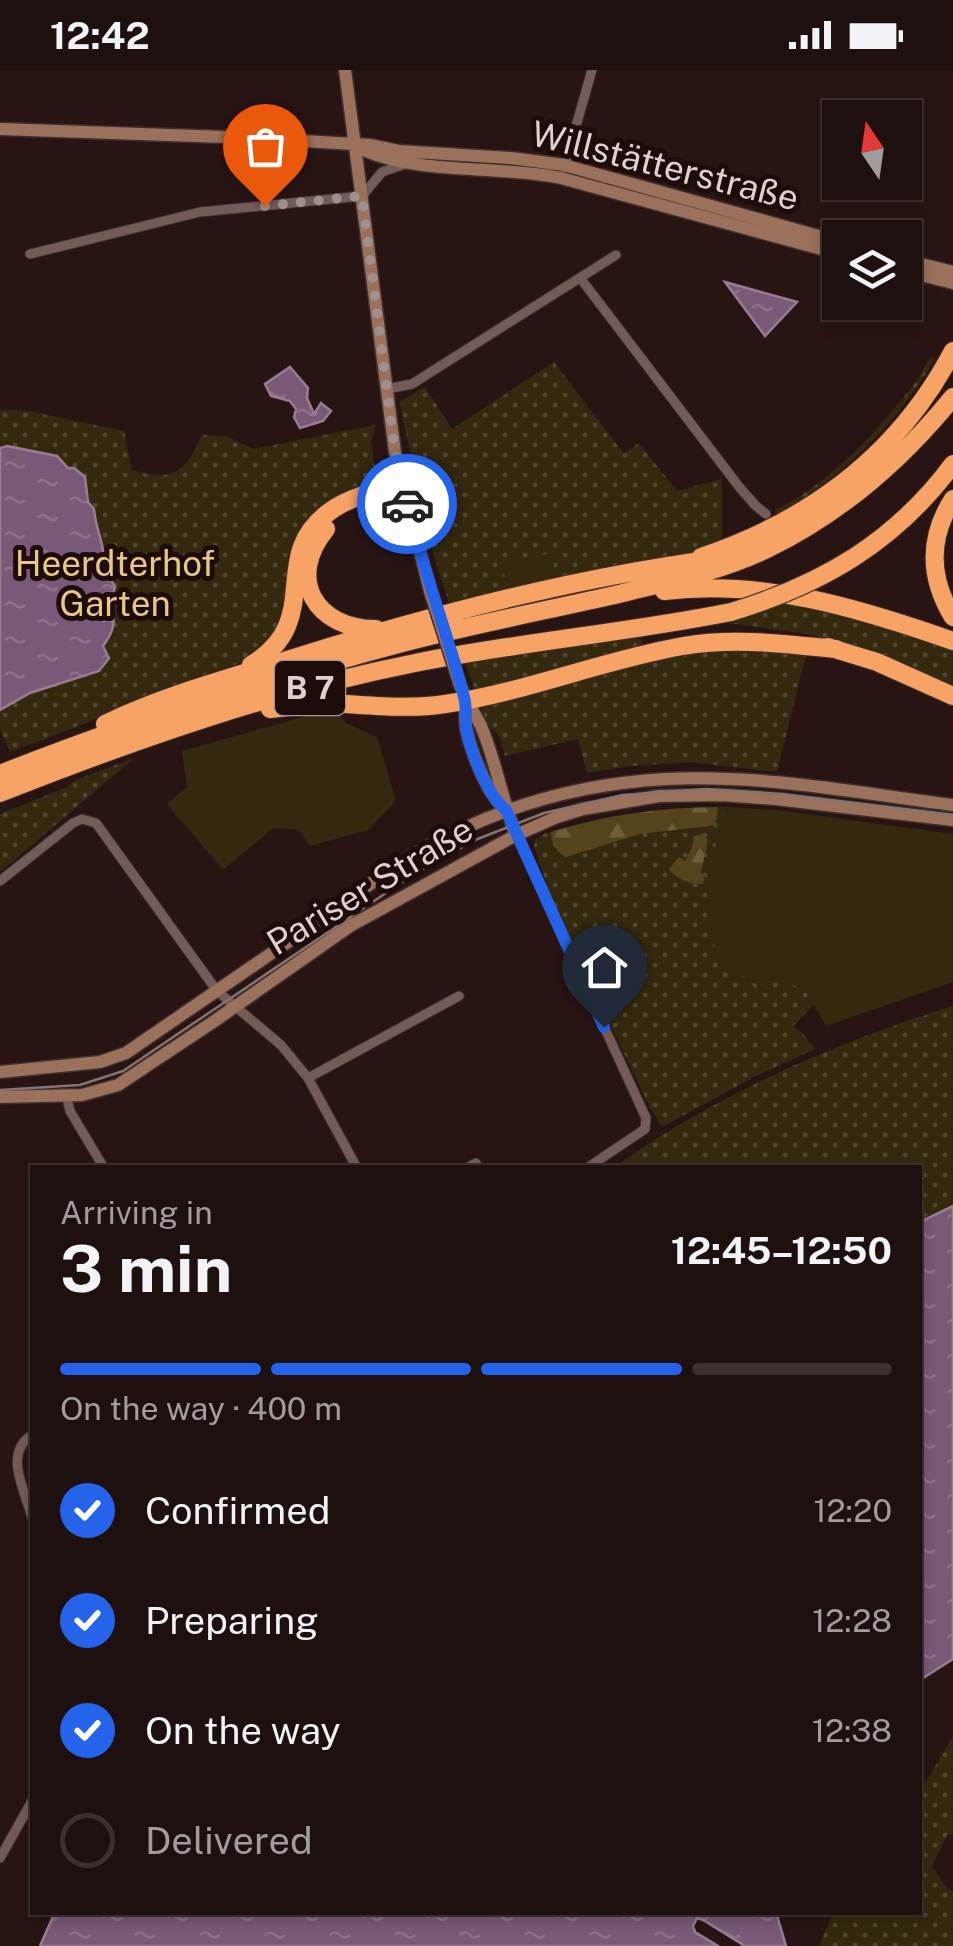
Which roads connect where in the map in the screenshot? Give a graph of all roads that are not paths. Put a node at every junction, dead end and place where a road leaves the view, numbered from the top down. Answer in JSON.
{"nodes":[{"id":1,"x":345,"y":70,"type":"edge"},
{"id":2,"x":592,"y":70,"type":"edge"},
{"id":3,"x":0,"y":129,"type":"edge"},
{"id":4,"x":354,"y":146,"type":"junction"},
{"id":5,"x":408,"y":164,"type":"junction"},
{"id":6,"x":563,"y":172,"type":"junction"},
{"id":7,"x":362,"y":196,"type":"junction"},
{"id":8,"x":822,"y":237,"type":"edge"},
{"id":9,"x":822,"y":249,"type":"edge"},
{"id":10,"x":30,"y":254,"type":"dead end"},
{"id":11,"x":616,"y":255,"type":"dead end"},
{"id":12,"x":922,"y":264,"type":"edge"},
{"id":13,"x":953,"y":272,"type":"edge"},
{"id":14,"x":922,"y":275,"type":"edge"},
{"id":15,"x":582,"y":279,"type":"junction"},
{"id":16,"x":953,"y":283,"type":"edge"},
{"id":17,"x":953,"y":351,"type":"edge"},
{"id":18,"x":388,"y":389,"type":"junction"},
{"id":19,"x":953,"y":397,"type":"edge"},
{"id":20,"x":953,"y":464,"type":"edge"},
{"id":21,"x":404,"y":491,"type":"junction"},
{"id":22,"x":953,"y":499,"type":"edge"},
{"id":23,"x":766,"y":514,"type":"dead end"},
{"id":24,"x":765,"y":550,"type":"junction"},
{"id":25,"x":680,"y":564,"type":"junction"},
{"id":26,"x":594,"y":600,"type":"junction"},
{"id":27,"x":950,"y":602,"type":"edge"},
{"id":28,"x":631,"y":628,"type":"junction"},
{"id":29,"x":387,"y":629,"type":"junction"},
{"id":30,"x":953,"y":641,"type":"edge"},
{"id":31,"x":836,"y":649,"type":"junction"},
{"id":32,"x":220,"y":681,"type":"junction"},
{"id":33,"x":462,"y":691,"type":"junction"},
{"id":34,"x":953,"y":696,"type":"edge"},
{"id":35,"x":199,"y":722,"type":"junction"},
{"id":36,"x":4,"y":773,"type":"edge"},
{"id":37,"x":0,"y":793,"type":"edge"},
{"id":38,"x":953,"y":804,"type":"edge"},
{"id":39,"x":506,"y":810,"type":"junction"},
{"id":40,"x":953,"y":820,"type":"edge"},
{"id":41,"x":516,"y":835,"type":"junction"},
{"id":42,"x":0,"y":881,"type":"edge"},
{"id":43,"x":252,"y":966,"type":"junction"},
{"id":44,"x":217,"y":990,"type":"junction"},
{"id":45,"x":459,"y":996,"type":"dead end"},
{"id":46,"x":236,"y":1006,"type":"junction"},
{"id":47,"x":0,"y":1072,"type":"edge"},
{"id":48,"x":308,"y":1078,"type":"junction"},
{"id":49,"x":66,"y":1095,"type":"junction"},
{"id":50,"x":0,"y":1097,"type":"edge"},
{"id":51,"x":102,"y":1165,"type":"edge"},
{"id":52,"x":355,"y":1165,"type":"edge"},
{"id":53,"x":591,"y":1165,"type":"edge"},
{"id":54,"x":30,"y":1437,"type":"edge"},
{"id":55,"x":30,"y":1509,"type":"edge"},
{"id":56,"x":30,"y":1805,"type":"edge"},
{"id":57,"x":0,"y":1858,"type":"edge"}],
"edges":[{"from":1,"to":4,"type":"street"},
{"from":2,"to":6,"type":"street"},
{"from":3,"to":4,"type":"street","name":"Willstätterstraße"},
{"from":4,"to":5,"type":"street","name":"Willstätterstraße"},
{"from":4,"to":6,"type":"street","name":"Willstätterstraße"},
{"from":4,"to":7,"type":"street"},
{"from":5,"to":6,"type":"street","name":"Willstätterstraße"},
{"from":5,"to":7,"type":"street"},
{"from":6,"to":8,"type":"street","name":"Willstätterstraße"},
{"from":6,"to":9,"type":"street","name":"Willstätterstraße"},
{"from":7,"to":10,"type":"street"},
{"from":7,"to":18,"type":"street"},
{"from":11,"to":15,"type":"street"},
{"from":12,"to":13,"type":"street"},
{"from":14,"to":16,"type":"street"},
{"from":15,"to":18,"type":"street"},
{"from":15,"to":23,"type":"street"},
{"from":17,"to":25,"type":"highway"},
{"from":18,"to":21,"type":"street"},
{"from":19,"to":24,"type":"highway","number":"B 7"},
{"from":20,"to":28,"type":"highway","number":"B 7","bridge":true},
{"from":21,"to":29,"type":"highway"},
{"from":21,"to":32,"type":"highway"},
{"from":21,"to":33,"type":"street","bridge":true},
{"from":22,"to":27,"type":"highway"},
{"from":24,"to":25,"type":"highway"},
{"from":24,"to":26,"type":"highway","number":"B 7"},
{"from":25,"to":29,"type":"highway"},
{"from":26,"to":30,"type":"highway"},
{"from":26,"to":36,"type":"highway","number":"B 7"},
{"from":28,"to":31,"type":"highway"},
{"from":28,"to":35,"type":"highway","number":"B 7"},
{"from":29,"to":32,"type":"highway"},
{"from":31,"to":33,"type":"highway"},
{"from":31,"to":34,"type":"highway"},
{"from":32,"to":36,"type":"highway"},
{"from":33,"to":35,"type":"highway"},
{"from":33,"to":39,"type":"street"},
{"from":35,"to":37,"type":"highway","number":"B 7"},
{"from":38,"to":39,"type":"street","name":"Pariser Straße"},
{"from":39,"to":41,"type":"street"},
{"from":39,"to":43,"type":"street","name":"Pariser Straße"},
{"from":40,"to":41,"type":"street","name":"Pariser Straße"},
{"from":41,"to":46,"type":"street","name":"Pariser Straße"},
{"from":41,"to":53,"type":"street"},
{"from":42,"to":44,"type":"street"},
{"from":43,"to":44,"type":"street","name":"Pariser Straße"},
{"from":43,"to":46,"type":"street","name":"Pariser Straße"},
{"from":44,"to":46,"type":"street"},
{"from":44,"to":47,"type":"street","name":"Pariser Straße"},
{"from":45,"to":48,"type":"street"},
{"from":46,"to":48,"type":"street"},
{"from":46,"to":49,"type":"street"},
{"from":48,"to":52,"type":"street"},
{"from":49,"to":50,"type":"street"},
{"from":49,"to":51,"type":"street"},
{"from":54,"to":55,"type":"street"},
{"from":56,"to":57,"type":"street"}]}
